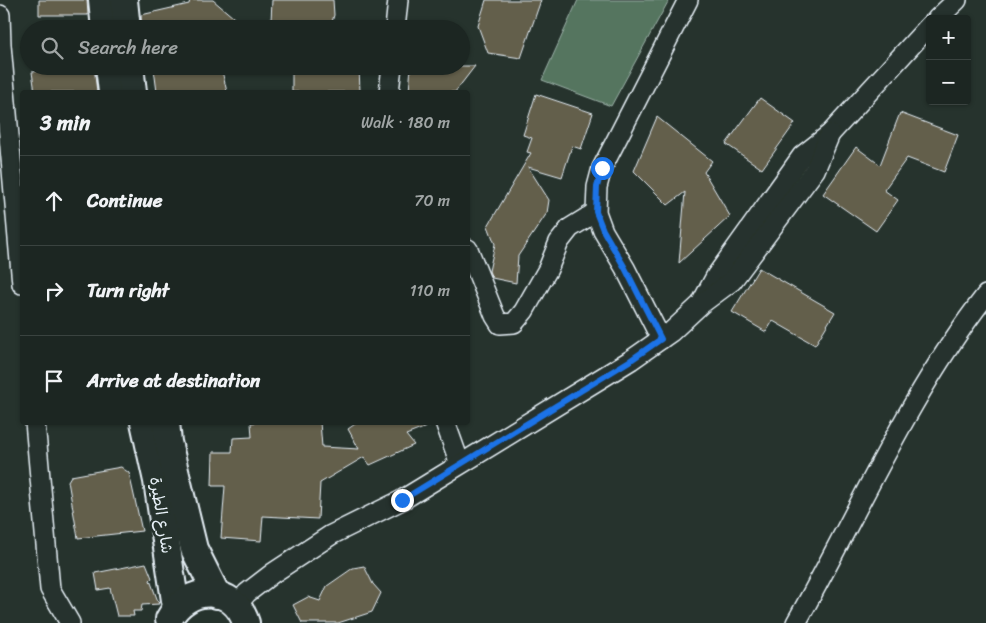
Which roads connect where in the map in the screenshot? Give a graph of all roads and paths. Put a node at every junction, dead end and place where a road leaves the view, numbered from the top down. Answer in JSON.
{"nodes":[{"id":1,"x":102,"y":0,"type":"edge"},
{"id":2,"x":124,"y":0,"type":"edge"},
{"id":3,"x":398,"y":0,"type":"edge"},
{"id":4,"x":688,"y":0,"type":"edge"},
{"id":5,"x":957,"y":0,"type":"edge"},
{"id":6,"x":0,"y":15,"type":"edge"},
{"id":7,"x":941,"y":15,"type":"edge"},
{"id":8,"x":104,"y":20,"type":"edge"},
{"id":9,"x":126,"y":20,"type":"edge"},
{"id":10,"x":396,"y":20,"type":"edge"},
{"id":11,"x":926,"y":29,"type":"edge"},
{"id":12,"x":0,"y":45,"type":"edge"},
{"id":13,"x":110,"y":75,"type":"edge"},
{"id":14,"x":131,"y":75,"type":"edge"},
{"id":15,"x":391,"y":75,"type":"edge"},
{"id":16,"x":112,"y":90,"type":"edge"},
{"id":17,"x":132,"y":90,"type":"edge"},
{"id":18,"x":389,"y":90,"type":"edge"},
{"id":19,"x":596,"y":212,"type":"junction"},
{"id":20,"x":470,"y":254,"type":"edge"},
{"id":21,"x":20,"y":262,"type":"edge"},
{"id":22,"x":986,"y":295,"type":"edge"},
{"id":23,"x":661,"y":339,"type":"junction"},
{"id":24,"x":35,"y":425,"type":"edge"},
{"id":25,"x":145,"y":425,"type":"edge"},
{"id":26,"x":166,"y":425,"type":"edge"},
{"id":27,"x":446,"y":425,"type":"edge"},
{"id":28,"x":460,"y":464,"type":"junction"},
{"id":29,"x":233,"y":608,"type":"edge"},
{"id":30,"x":172,"y":615,"type":"edge"},
{"id":31,"x":70,"y":623,"type":"edge"},
{"id":32,"x":796,"y":623,"type":"edge"}],
"edges":[{"from":1,"to":8,"type":"main road"},
{"from":2,"to":9,"type":"main road"},
{"from":3,"to":10,"type":"street"},
{"from":4,"to":19,"type":"street"},
{"from":5,"to":7,"type":"street"},
{"from":6,"to":12,"type":"street"},
{"from":11,"to":23,"type":"street"},
{"from":12,"to":21,"type":"street"},
{"from":13,"to":16,"type":"main road"},
{"from":14,"to":17,"type":"main road"},
{"from":15,"to":18,"type":"street"},
{"from":19,"to":20,"type":"street"},
{"from":19,"to":23,"type":"street"},
{"from":22,"to":32,"type":"street"},
{"from":23,"to":28,"type":"street"},
{"from":24,"to":31,"type":"street"},
{"from":25,"to":30,"type":"main road","name":"شارع الطيرة"},
{"from":26,"to":29,"type":"main road","name":"شارع الطيرة"},
{"from":27,"to":28,"type":"street"},
{"from":28,"to":29,"type":"street"},
{"from":29,"to":30,"type":"main road"}]}
